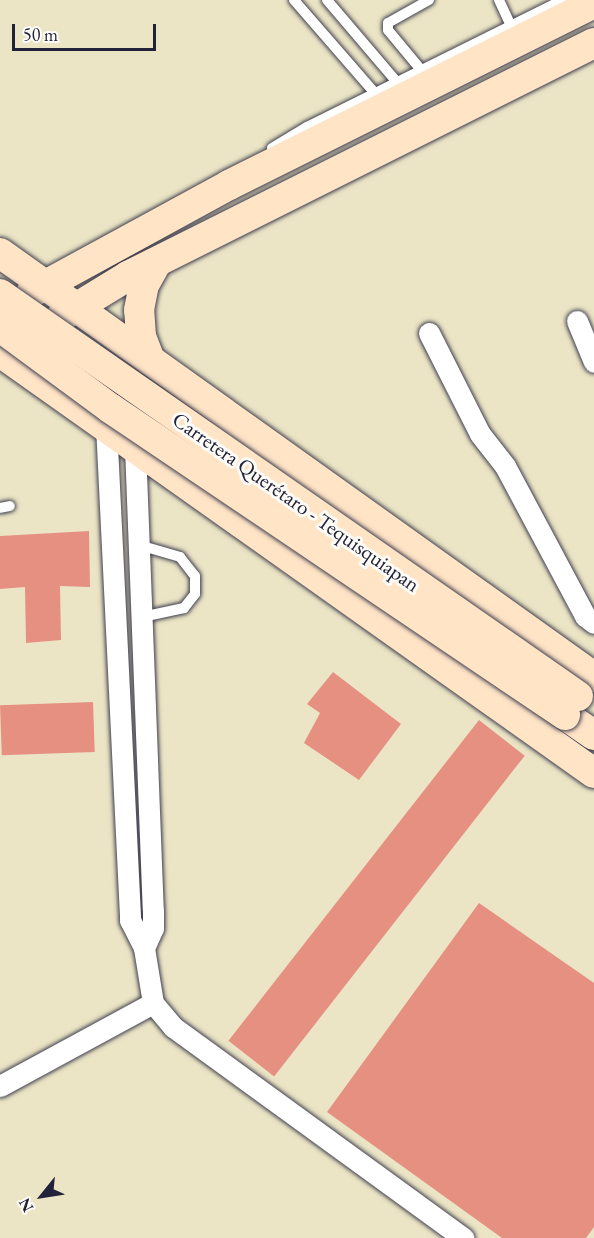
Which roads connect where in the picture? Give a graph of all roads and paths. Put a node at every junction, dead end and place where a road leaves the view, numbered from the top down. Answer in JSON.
{"nodes":[{"id":1,"x":294,"y":0,"type":"edge"},
{"id":2,"x":327,"y":0,"type":"edge"},
{"id":3,"x":429,"y":0,"type":"edge"},
{"id":4,"x":499,"y":0,"type":"edge"},
{"id":5,"x":563,"y":0,"type":"edge"},
{"id":6,"x":594,"y":3,"type":"edge"},
{"id":7,"x":511,"y":26,"type":"junction"},
{"id":8,"x":594,"y":43,"type":"edge"},
{"id":9,"x":398,"y":90,"type":"junction"},
{"id":10,"x":0,"y":253,"type":"edge"},
{"id":11,"x":156,"y":263,"type":"junction"},
{"id":12,"x":45,"y":285,"type":"junction"},
{"id":13,"x":0,"y":294,"type":"edge"},
{"id":14,"x":76,"y":308,"type":"junction"},
{"id":15,"x":0,"y":312,"type":"edge"},
{"id":16,"x":577,"y":321,"type":"dead end"},
{"id":17,"x":429,"y":333,"type":"dead end"},
{"id":18,"x":123,"y":340,"type":"junction"},
{"id":19,"x":0,"y":346,"type":"edge"},
{"id":20,"x":150,"y":360,"type":"junction"},
{"id":21,"x":594,"y":362,"type":"edge"},
{"id":22,"x":103,"y":423,"type":"junction"},
{"id":23,"x":135,"y":447,"type":"junction"},
{"id":24,"x":139,"y":545,"type":"junction"},
{"id":25,"x":142,"y":617,"type":"junction"},
{"id":26,"x":594,"y":623,"type":"edge"},
{"id":27,"x":583,"y":699,"type":"edge"},
{"id":28,"x":594,"y":735,"type":"edge"},
{"id":29,"x":594,"y":773,"type":"edge"},
{"id":30,"x":144,"y":948,"type":"junction"},
{"id":31,"x":153,"y":1003,"type":"junction"},
{"id":32,"x":0,"y":1086,"type":"edge"},
{"id":33,"x":463,"y":1238,"type":"edge"}],
"edges":[{"from":1,"to":9,"type":"lane"},
{"from":2,"to":9,"type":"lane"},
{"from":3,"to":9,"type":"lane"},
{"from":4,"to":7,"type":"lane"},
{"from":5,"to":7,"type":"lane"},
{"from":6,"to":9,"type":"main road"},
{"from":7,"to":9,"type":"lane"},
{"from":8,"to":11,"type":"main road"},
{"from":9,"to":12,"type":"main road"},
{"from":10,"to":12,"type":"main road"},
{"from":11,"to":14,"type":"main road"},
{"from":11,"to":20,"type":"main road"},
{"from":12,"to":14,"type":"main road"},
{"from":12,"to":15,"type":"main road"},
{"from":13,"to":27,"type":"main road","name":"Carretera Querétaro - Tequisquiapan","bridge":true},
{"from":14,"to":18,"type":"main road"},
{"from":14,"to":19,"type":"main road"},
{"from":16,"to":21,"type":"street"},
{"from":17,"to":26,"type":"street"},
{"from":18,"to":20,"type":"main road"},
{"from":18,"to":22,"type":"main road"},
{"from":19,"to":22,"type":"main road"},
{"from":19,"to":27,"type":"main road","name":"Carretera Querétaro - Tequisquiapan","bridge":true},
{"from":20,"to":27,"type":"main road"},
{"from":22,"to":23,"type":"main road"},
{"from":22,"to":30,"type":"street"},
{"from":23,"to":24,"type":"street"},
{"from":23,"to":29,"type":"main road"},
{"from":24,"to":25,"type":"street"},
{"from":24,"to":25,"type":"lane"},
{"from":25,"to":30,"type":"street"},
{"from":27,"to":28,"type":"main road","name":"Carretera Querétaro - Tequisquiapan"},
{"from":30,"to":31,"type":"street"},
{"from":31,"to":32,"type":"street"},
{"from":31,"to":33,"type":"street"}]}
